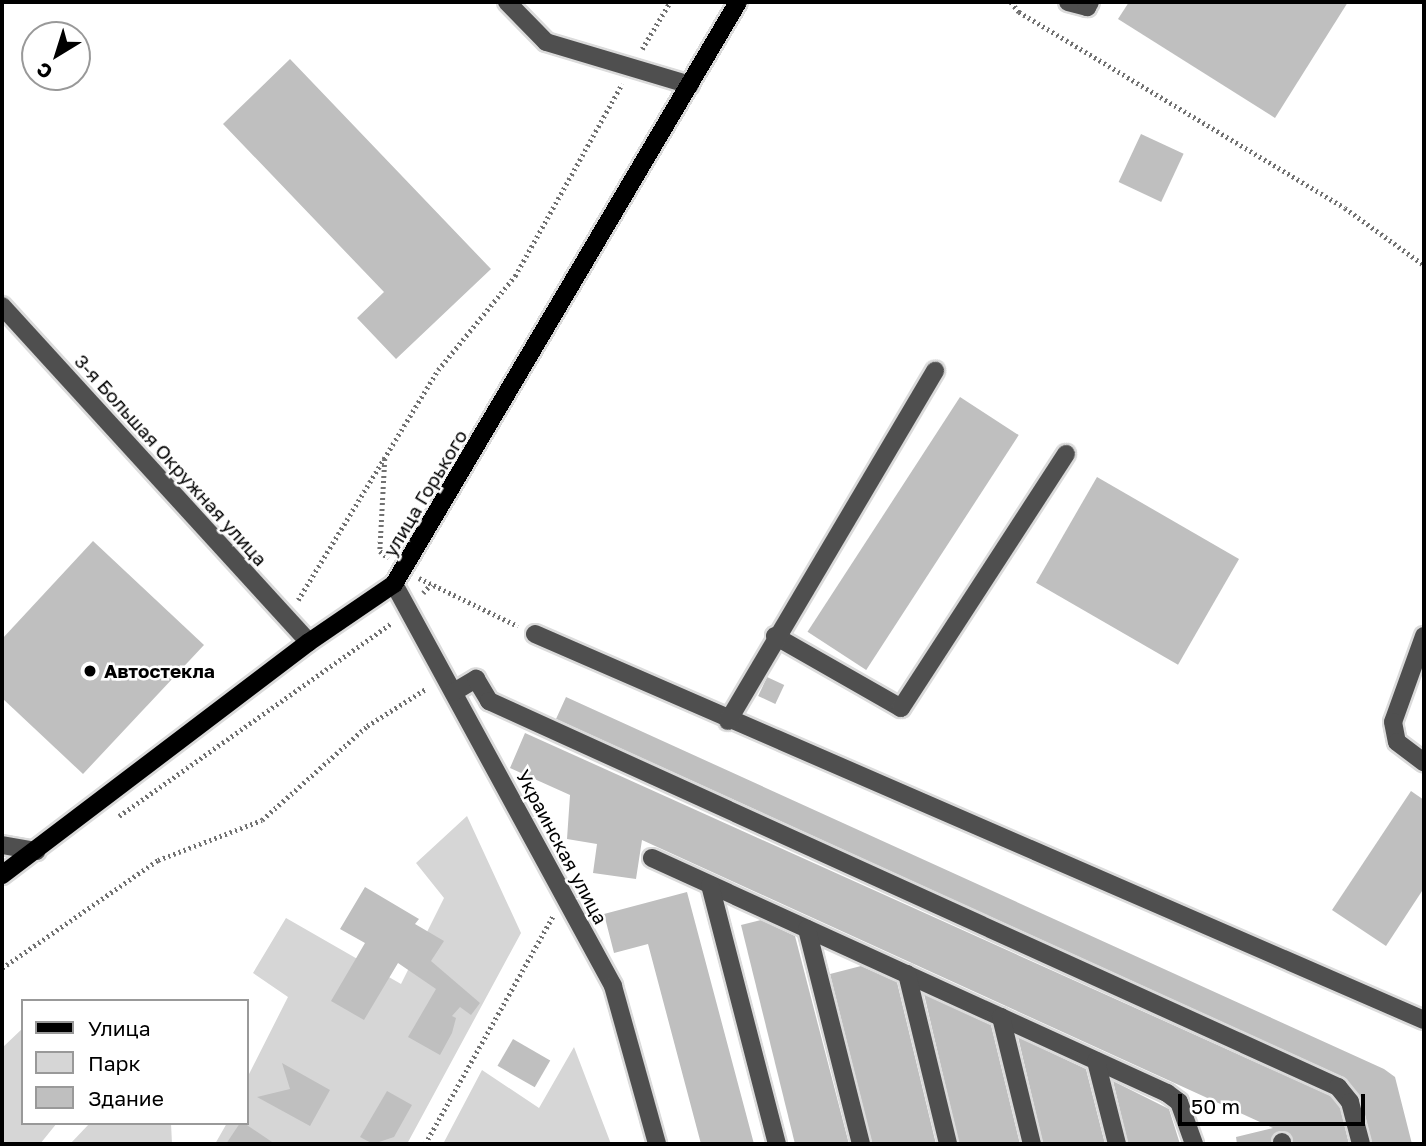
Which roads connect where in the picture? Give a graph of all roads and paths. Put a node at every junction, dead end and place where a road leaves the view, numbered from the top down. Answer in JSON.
{"nodes":[{"id":1,"x":507,"y":2,"type":"edge"},
{"id":2,"x":670,"y":2,"type":"edge"},
{"id":3,"x":738,"y":2,"type":"edge"},
{"id":4,"x":1011,"y":2,"type":"edge"},
{"id":5,"x":1068,"y":2,"type":"edge"},
{"id":6,"x":1090,"y":2,"type":"edge"},
{"id":7,"x":632,"y":67,"type":"junction"},
{"id":8,"x":690,"y":85,"type":"junction"},
{"id":9,"x":1424,"y":265,"type":"edge"},
{"id":10,"x":2,"y":306,"type":"edge"},
{"id":11,"x":935,"y":371,"type":"dead end"},
{"id":12,"x":1066,"y":454,"type":"dead end"},
{"id":13,"x":385,"y":458,"type":"junction"},
{"id":14,"x":380,"y":551,"type":"dead end"},
{"id":15,"x":399,"y":577,"type":"junction"},
{"id":16,"x":430,"y":583,"type":"junction"},
{"id":17,"x":410,"y":611,"type":"junction"},
{"id":18,"x":287,"y":617,"type":"junction"},
{"id":19,"x":535,"y":634,"type":"joint"},
{"id":20,"x":775,"y":636,"type":"junction"},
{"id":21,"x":1424,"y":636,"type":"edge"},
{"id":22,"x":309,"y":642,"type":"junction"},
{"id":23,"x":450,"y":684,"type":"junction"},
{"id":24,"x":728,"y":721,"type":"junction"},
{"id":25,"x":1424,"y":762,"type":"edge"},
{"id":26,"x":114,"y":819,"type":"dead end"},
{"id":27,"x":2,"y":845,"type":"edge"},
{"id":28,"x":36,"y":851,"type":"junction"},
{"id":29,"x":652,"y":858,"type":"dead end"},
{"id":30,"x":2,"y":875,"type":"edge"},
{"id":31,"x":710,"y":885,"type":"junction"},
{"id":32,"x":564,"y":896,"type":"junction"},
{"id":33,"x":807,"y":929,"type":"junction"},
{"id":34,"x":2,"y":968,"type":"edge"},
{"id":35,"x":907,"y":974,"type":"junction"},
{"id":36,"x":1001,"y":1017,"type":"junction"},
{"id":37,"x":1424,"y":1020,"type":"edge"},
{"id":38,"x":1096,"y":1061,"type":"junction"},
{"id":39,"x":425,"y":1144,"type":"edge"},
{"id":40,"x":657,"y":1144,"type":"edge"},
{"id":41,"x":777,"y":1144,"type":"edge"},
{"id":42,"x":861,"y":1144,"type":"edge"},
{"id":43,"x":948,"y":1144,"type":"edge"},
{"id":44,"x":1032,"y":1144,"type":"edge"},
{"id":45,"x":1117,"y":1144,"type":"edge"},
{"id":46,"x":1194,"y":1144,"type":"edge"},
{"id":47,"x":1361,"y":1144,"type":"edge"}],
"edges":[{"from":1,"to":7,"type":"street"},
{"from":2,"to":7,"type":"path"},
{"from":3,"to":8,"type":"main road","name":"улица Горького"},
{"from":4,"to":9,"type":"path"},
{"from":5,"to":6,"type":"street"},
{"from":7,"to":8,"type":"street"},
{"from":7,"to":13,"type":"path"},
{"from":8,"to":15,"type":"main road","name":"улица Горького"},
{"from":10,"to":18,"type":"street","name":"3-я Большая Окружная улица"},
{"from":11,"to":20,"type":"street"},
{"from":12,"to":20,"type":"street"},
{"from":13,"to":14,"type":"path"},
{"from":13,"to":18,"type":"path"},
{"from":15,"to":16,"type":"path"},
{"from":15,"to":17,"type":"street","name":"Украинская улица"},
{"from":15,"to":22,"type":"main road","name":"улица Горького"},
{"from":16,"to":17,"type":"path"},
{"from":16,"to":19,"type":"path"},
{"from":17,"to":23,"type":"street","name":"Украинская улица"},
{"from":17,"to":26,"type":"path"},
{"from":18,"to":22,"type":"street","name":"3-я Большая Окружная улица"},
{"from":19,"to":24,"type":"street"},
{"from":20,"to":24,"type":"street"},
{"from":21,"to":25,"type":"street"},
{"from":22,"to":28,"type":"main road","name":"улица Горького"},
{"from":23,"to":32,"type":"street","name":"Украинская улица"},
{"from":23,"to":34,"type":"path"},
{"from":23,"to":47,"type":"street"},
{"from":24,"to":37,"type":"street"},
{"from":27,"to":28,"type":"street"},
{"from":28,"to":30,"type":"main road","name":"улица Горького"},
{"from":29,"to":31,"type":"street"},
{"from":31,"to":33,"type":"street"},
{"from":31,"to":41,"type":"street"},
{"from":32,"to":39,"type":"path"},
{"from":32,"to":40,"type":"street","name":"Украинская улица"},
{"from":33,"to":35,"type":"street"},
{"from":33,"to":42,"type":"street"},
{"from":35,"to":36,"type":"street"},
{"from":35,"to":43,"type":"street"},
{"from":36,"to":38,"type":"street"},
{"from":36,"to":44,"type":"street"},
{"from":38,"to":45,"type":"street"},
{"from":38,"to":46,"type":"street"}]}
